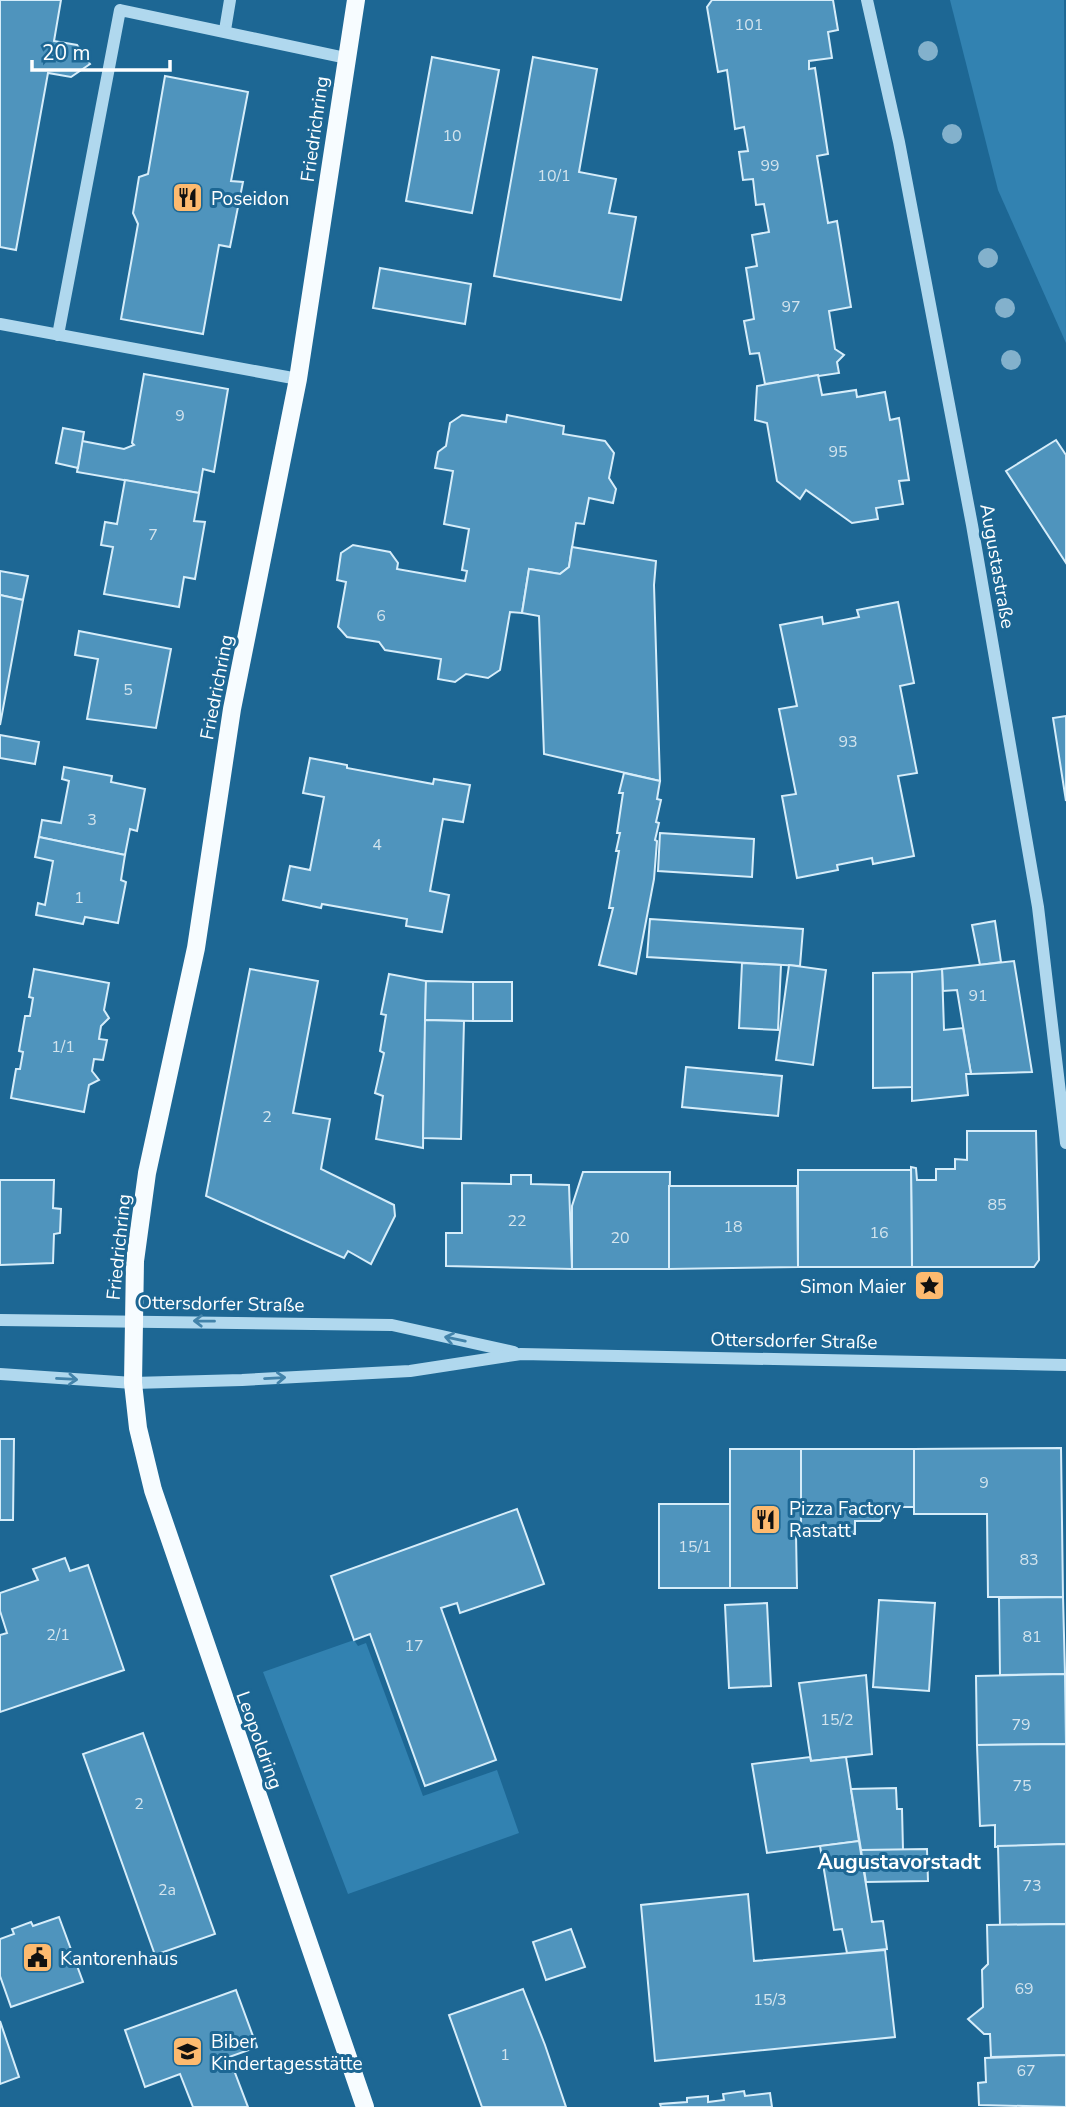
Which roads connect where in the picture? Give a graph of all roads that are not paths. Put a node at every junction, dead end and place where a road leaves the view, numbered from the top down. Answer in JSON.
{"nodes":[{"id":1,"x":230,"y":0,"type":"edge"},
{"id":2,"x":356,"y":0,"type":"edge"},
{"id":3,"x":867,"y":0,"type":"edge"},
{"id":4,"x":225,"y":30,"type":"junction"},
{"id":5,"x":345,"y":58,"type":"junction"},
{"id":6,"x":0,"y":324,"type":"edge"},
{"id":7,"x":58,"y":335,"type":"junction"},
{"id":8,"x":298,"y":379,"type":"junction"},
{"id":9,"x":1066,"y":1143,"type":"edge"},
{"id":10,"x":0,"y":1320,"type":"edge"},
{"id":11,"x":132,"y":1320,"type":"junction"},
{"id":12,"x":522,"y":1354,"type":"junction"},
{"id":13,"x":1066,"y":1365,"type":"edge"},
{"id":14,"x":0,"y":1374,"type":"edge"},
{"id":15,"x":133,"y":1383,"type":"junction"},
{"id":16,"x":365,"y":2107,"type":"edge"}],
"edges":[{"from":1,"to":4,"type":"street"},
{"from":2,"to":5,"type":"main road","name":"Friedrichring"},
{"from":3,"to":9,"type":"street","name":"Augustastraße"},
{"from":4,"to":5,"type":"street"},
{"from":4,"to":7,"type":"street"},
{"from":5,"to":8,"type":"main road","name":"Friedrichring"},
{"from":6,"to":7,"type":"street"},
{"from":7,"to":8,"type":"street"},
{"from":8,"to":11,"type":"main road","name":"Friedrichring"},
{"from":10,"to":11,"type":"street","name":"Ottersdorfer Straße"},
{"from":12,"to":11,"type":"street","name":"Ottersdorfer Straße","one_way":true},
{"from":11,"to":15,"type":"main road","name":"Friedrichring"},
{"from":12,"to":13,"type":"street","name":"Ottersdorfer Straße"},
{"from":15,"to":12,"type":"street","name":"Ottersdorfer Straße","one_way":true},
{"from":14,"to":15,"type":"street","name":"Ottersdorfer Straße","one_way":true},
{"from":15,"to":16,"type":"main road","name":"Leopoldring"}]}
